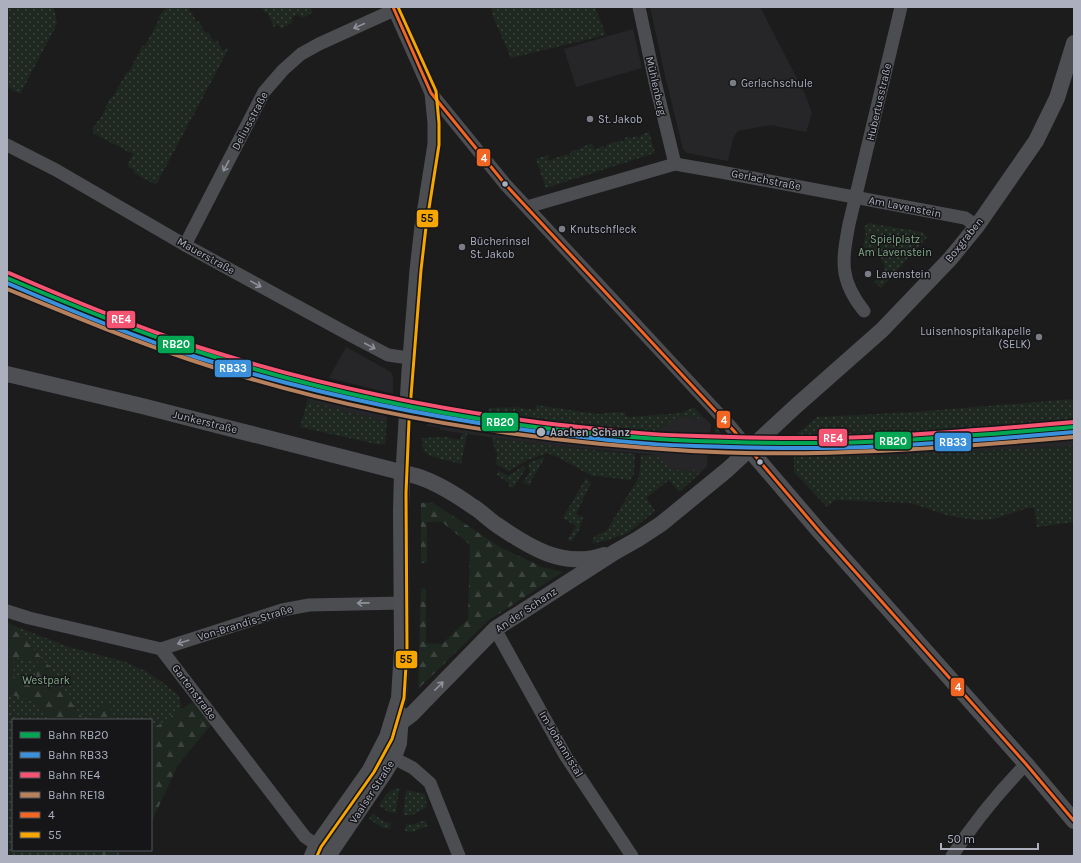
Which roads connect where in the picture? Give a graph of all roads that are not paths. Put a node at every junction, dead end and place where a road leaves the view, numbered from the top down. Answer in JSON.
{"nodes":[{"id":1,"x":639,"y":7,"type":"edge"},
{"id":2,"x":901,"y":7,"type":"edge"},
{"id":3,"x":394,"y":9,"type":"edge"},
{"id":4,"x":1074,"y":43,"type":"edge"},
{"id":5,"x":431,"y":93,"type":"junction"},
{"id":6,"x":7,"y":145,"type":"edge"},
{"id":7,"x":675,"y":164,"type":"junction"},
{"id":8,"x":856,"y":197,"type":"junction"},
{"id":9,"x":527,"y":207,"type":"junction"},
{"id":10,"x":977,"y":226,"type":"junction"},
{"id":11,"x":185,"y":245,"type":"junction"},
{"id":12,"x":864,"y":311,"type":"dead end"},
{"id":13,"x":409,"y":358,"type":"junction"},
{"id":14,"x":7,"y":374,"type":"edge"},
{"id":15,"x":750,"y":449,"type":"junction"},
{"id":16,"x":402,"y":472,"type":"junction"},
{"id":17,"x":615,"y":552,"type":"junction"},
{"id":18,"x":402,"y":603,"type":"junction"},
{"id":19,"x":7,"y":611,"type":"edge"},
{"id":20,"x":495,"y":629,"type":"junction"},
{"id":21,"x":161,"y":649,"type":"junction"},
{"id":22,"x":401,"y":719,"type":"junction"},
{"id":23,"x":391,"y":750,"type":"junction"},
{"id":24,"x":1026,"y":764,"type":"junction"},
{"id":25,"x":1074,"y":821,"type":"edge"},
{"id":26,"x":322,"y":853,"type":"edge"},
{"id":27,"x":459,"y":856,"type":"edge"},
{"id":28,"x":632,"y":856,"type":"edge"},
{"id":29,"x":952,"y":856,"type":"edge"}],
"edges":[{"from":1,"to":7,"type":"street","name":"Mühlenberg"},
{"from":2,"to":8,"type":"street","name":"Hubertusstraße"},
{"from":3,"to":5,"type":"street"},
{"from":3,"to":11,"type":"street","name":"Deliusstraße","one_way":true},
{"from":4,"to":10,"type":"main road","name":"Boxgraben"},
{"from":5,"to":9,"type":"street"},
{"from":5,"to":13,"type":"street"},
{"from":6,"to":11,"type":"street","name":"Mauerstraße"},
{"from":7,"to":8,"type":"street","name":"Gerlachstraße"},
{"from":7,"to":9,"type":"street"},
{"from":8,"to":10,"type":"street","name":"Am Lavenstein"},
{"from":8,"to":12,"type":"street","name":"Am Lavenstein"},
{"from":9,"to":15,"type":"street"},
{"from":10,"to":15,"type":"main road","name":"Boxgraben"},
{"from":11,"to":13,"type":"street","name":"Mauerstraße","one_way":true},
{"from":13,"to":16,"type":"street"},
{"from":14,"to":16,"type":"main road","name":"Junkerstraße"},
{"from":15,"to":17,"type":"main road","name":"An der Schanz"},
{"from":15,"to":24,"type":"main road"},
{"from":16,"to":17,"type":"main road","name":"An der Schanz"},
{"from":16,"to":18,"type":"main road"},
{"from":17,"to":20,"type":"main road","name":"An der Schanz"},
{"from":18,"to":21,"type":"street","name":"Von-Brandis-Straße","one_way":true},
{"from":18,"to":22,"type":"main road"},
{"from":19,"to":21,"type":"street"},
{"from":22,"to":20,"type":"main road","name":"An der Schanz","one_way":true},
{"from":20,"to":28,"type":"street","name":"Im Johannistal"},
{"from":21,"to":26,"type":"street","name":"Gartenstraße"},
{"from":22,"to":23,"type":"main road","name":"An der Schanz"},
{"from":23,"to":26,"type":"main road","name":"Vaalser Straße"},
{"from":23,"to":27,"type":"street"},
{"from":24,"to":25,"type":"main road"},
{"from":24,"to":29,"type":"street"}]}
